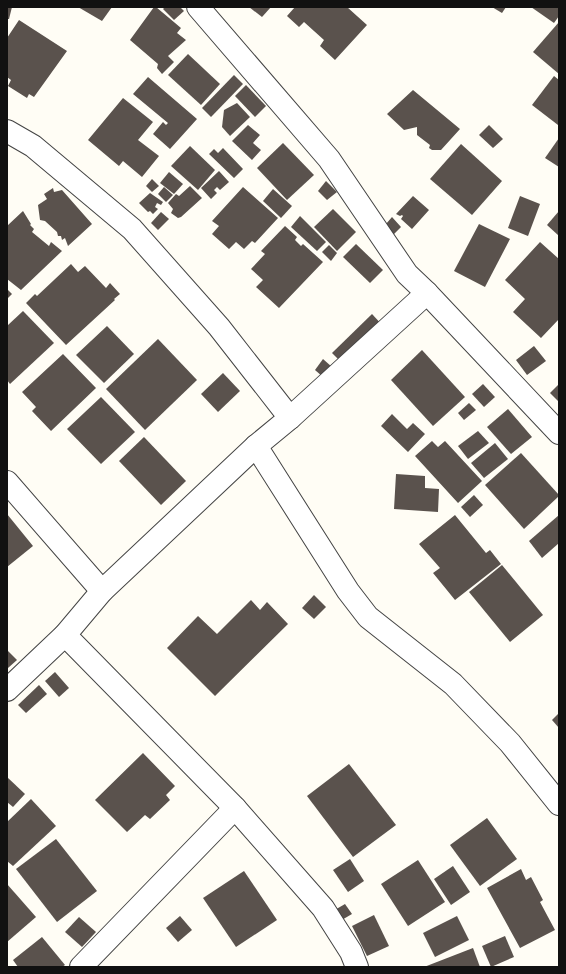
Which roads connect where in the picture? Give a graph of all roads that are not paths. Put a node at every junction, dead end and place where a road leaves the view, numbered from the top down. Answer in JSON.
{"nodes":[{"id":1,"x":198,"y":7,"type":"edge"},
{"id":2,"x":7,"y":131,"type":"edge"},
{"id":3,"x":427,"y":293,"type":"junction"},
{"id":4,"x":290,"y":418,"type":"junction"},
{"id":5,"x":559,"y":433,"type":"edge"},
{"id":6,"x":256,"y":446,"type":"junction"},
{"id":7,"x":7,"y":482,"type":"edge"},
{"id":8,"x":102,"y":591,"type":"junction"},
{"id":9,"x":65,"y":635,"type":"junction"},
{"id":10,"x":7,"y":690,"type":"edge"},
{"id":11,"x":559,"y":804,"type":"edge"},
{"id":12,"x":235,"y":808,"type":"junction"},
{"id":13,"x":81,"y":967,"type":"edge"},
{"id":14,"x":357,"y":967,"type":"edge"}],
"edges":[{"from":1,"to":3,"type":"street"},
{"from":2,"to":4,"type":"street"},
{"from":3,"to":4,"type":"street"},
{"from":3,"to":5,"type":"street"},
{"from":4,"to":6,"type":"street"},
{"from":6,"to":8,"type":"street"},
{"from":6,"to":11,"type":"street"},
{"from":7,"to":8,"type":"street"},
{"from":8,"to":9,"type":"street"},
{"from":9,"to":10,"type":"street"},
{"from":9,"to":12,"type":"street"},
{"from":12,"to":13,"type":"street"},
{"from":12,"to":14,"type":"street"}]}
